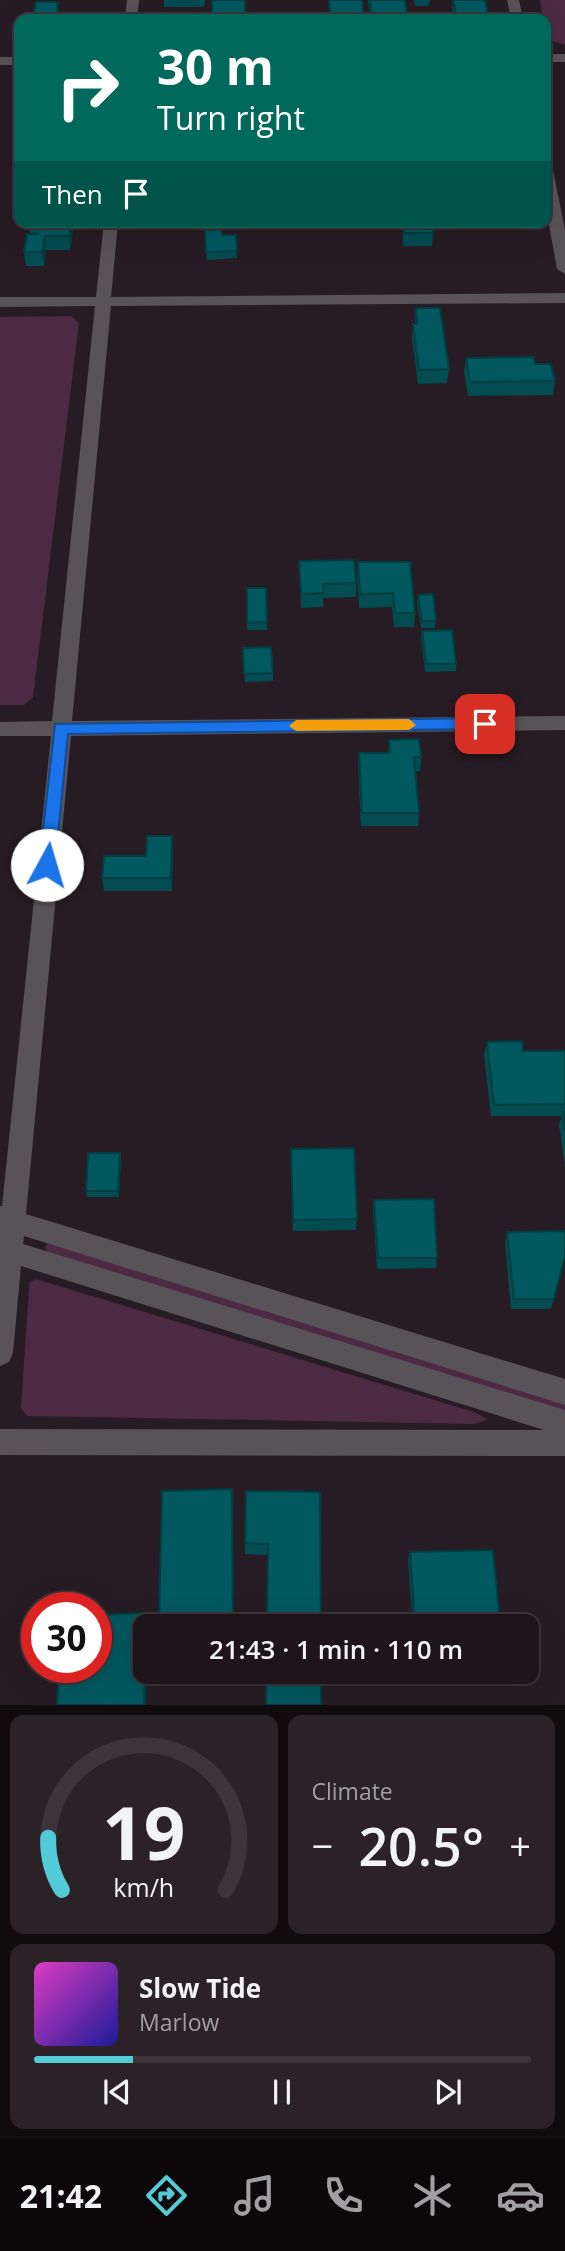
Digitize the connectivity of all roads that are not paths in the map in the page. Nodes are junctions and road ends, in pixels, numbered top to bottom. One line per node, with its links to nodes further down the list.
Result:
1 (551, 196): 3 (street)
2 (110, 228): 5 (street)
3 (565, 269)
4 (565, 298): 5 (street)
5 (103, 301): 6 (street); 8 (street)
6 (0, 302)
7 (565, 723): 8 (street)
8 (61, 728): 9 (street); 10 (street)
9 (0, 729)
10 (6, 1219): 11 (street); 13 (street)
11 (5, 1250): 12 (street); 14 (street)
12 (0, 1353)
13 (565, 1392)
14 (565, 1423)
15 (0, 1442): 16 (street)
16 (565, 1443)

